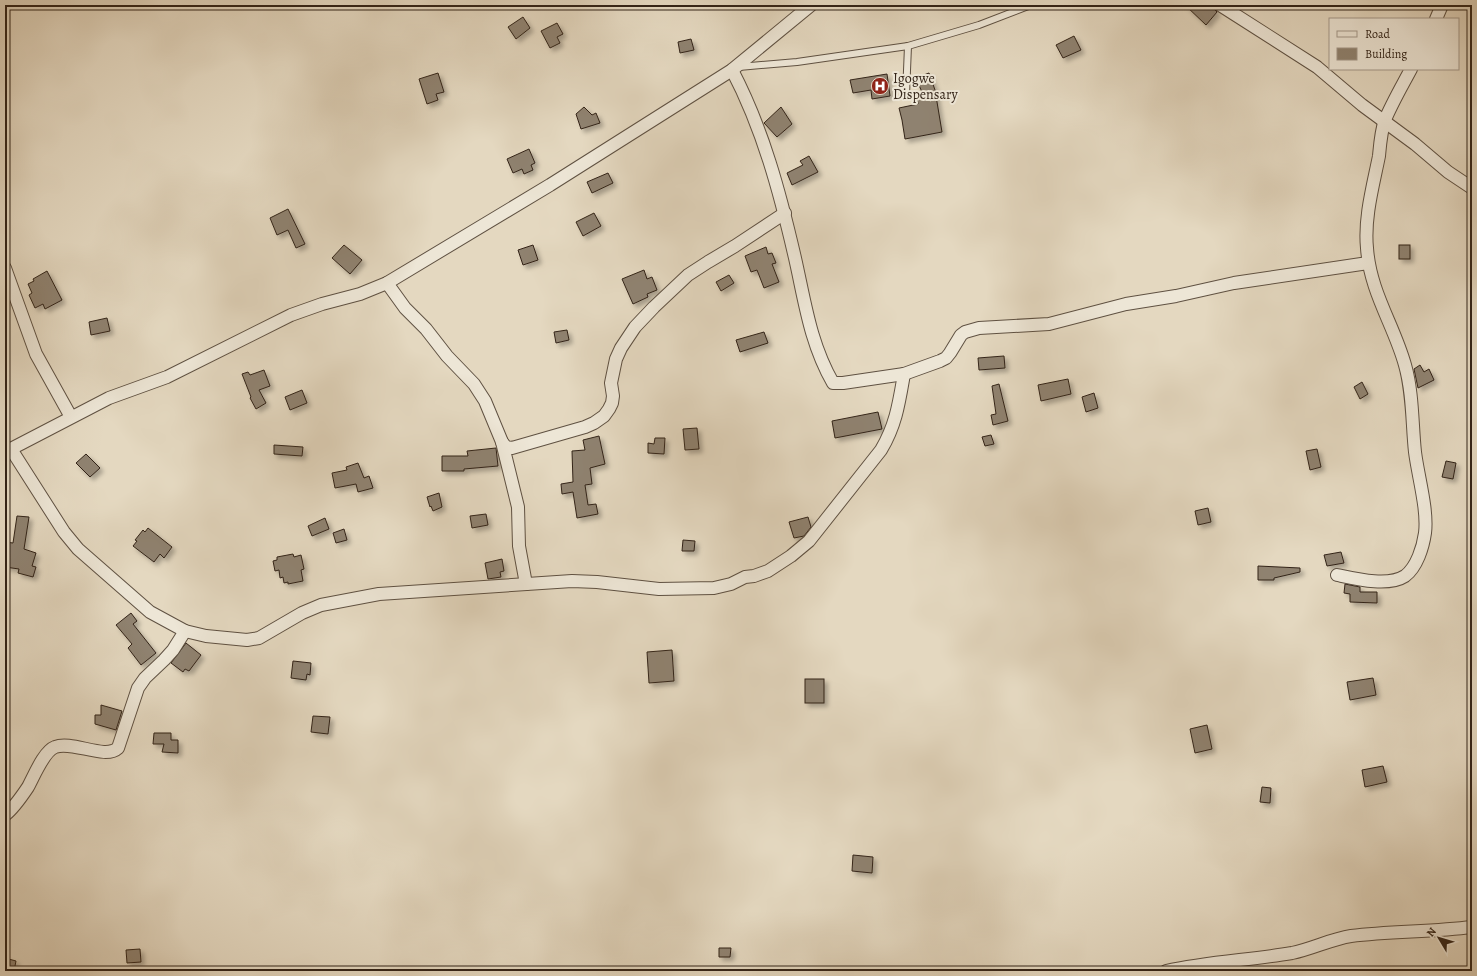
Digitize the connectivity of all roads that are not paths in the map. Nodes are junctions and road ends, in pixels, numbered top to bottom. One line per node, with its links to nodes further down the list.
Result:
1 (811, 5): 7 (street)
2 (1031, 5): 6 (lane)
3 (1220, 5): 10 (street)
4 (1442, 5): 5 (street)
5 (1436, 18)
6 (908, 46): 7 (lane); 9 (lane)
7 (734, 69): 12 (street); 15 (street)
8 (1410, 70): 10 (street)
9 (906, 96)
10 (1384, 122): 11 (street); 13 (street)
11 (1472, 188)
12 (785, 213): 16 (street); 18 (street)
13 (1368, 263): 16 (street); 20 (street)
14 (5, 268): 17 (street)
15 (387, 283): 17 (street); 18 (street)
16 (904, 374): 21 (street)
17 (71, 416): 19 (street)
18 (502, 442): 21 (street)
19 (8, 450): 22 (street)
20 (1337, 575)
21 (526, 584): 22 (street)
22 (185, 631): 23 (street)
23 (5, 815)
24 (1472, 927): 25 (street)
25 (1166, 971)

